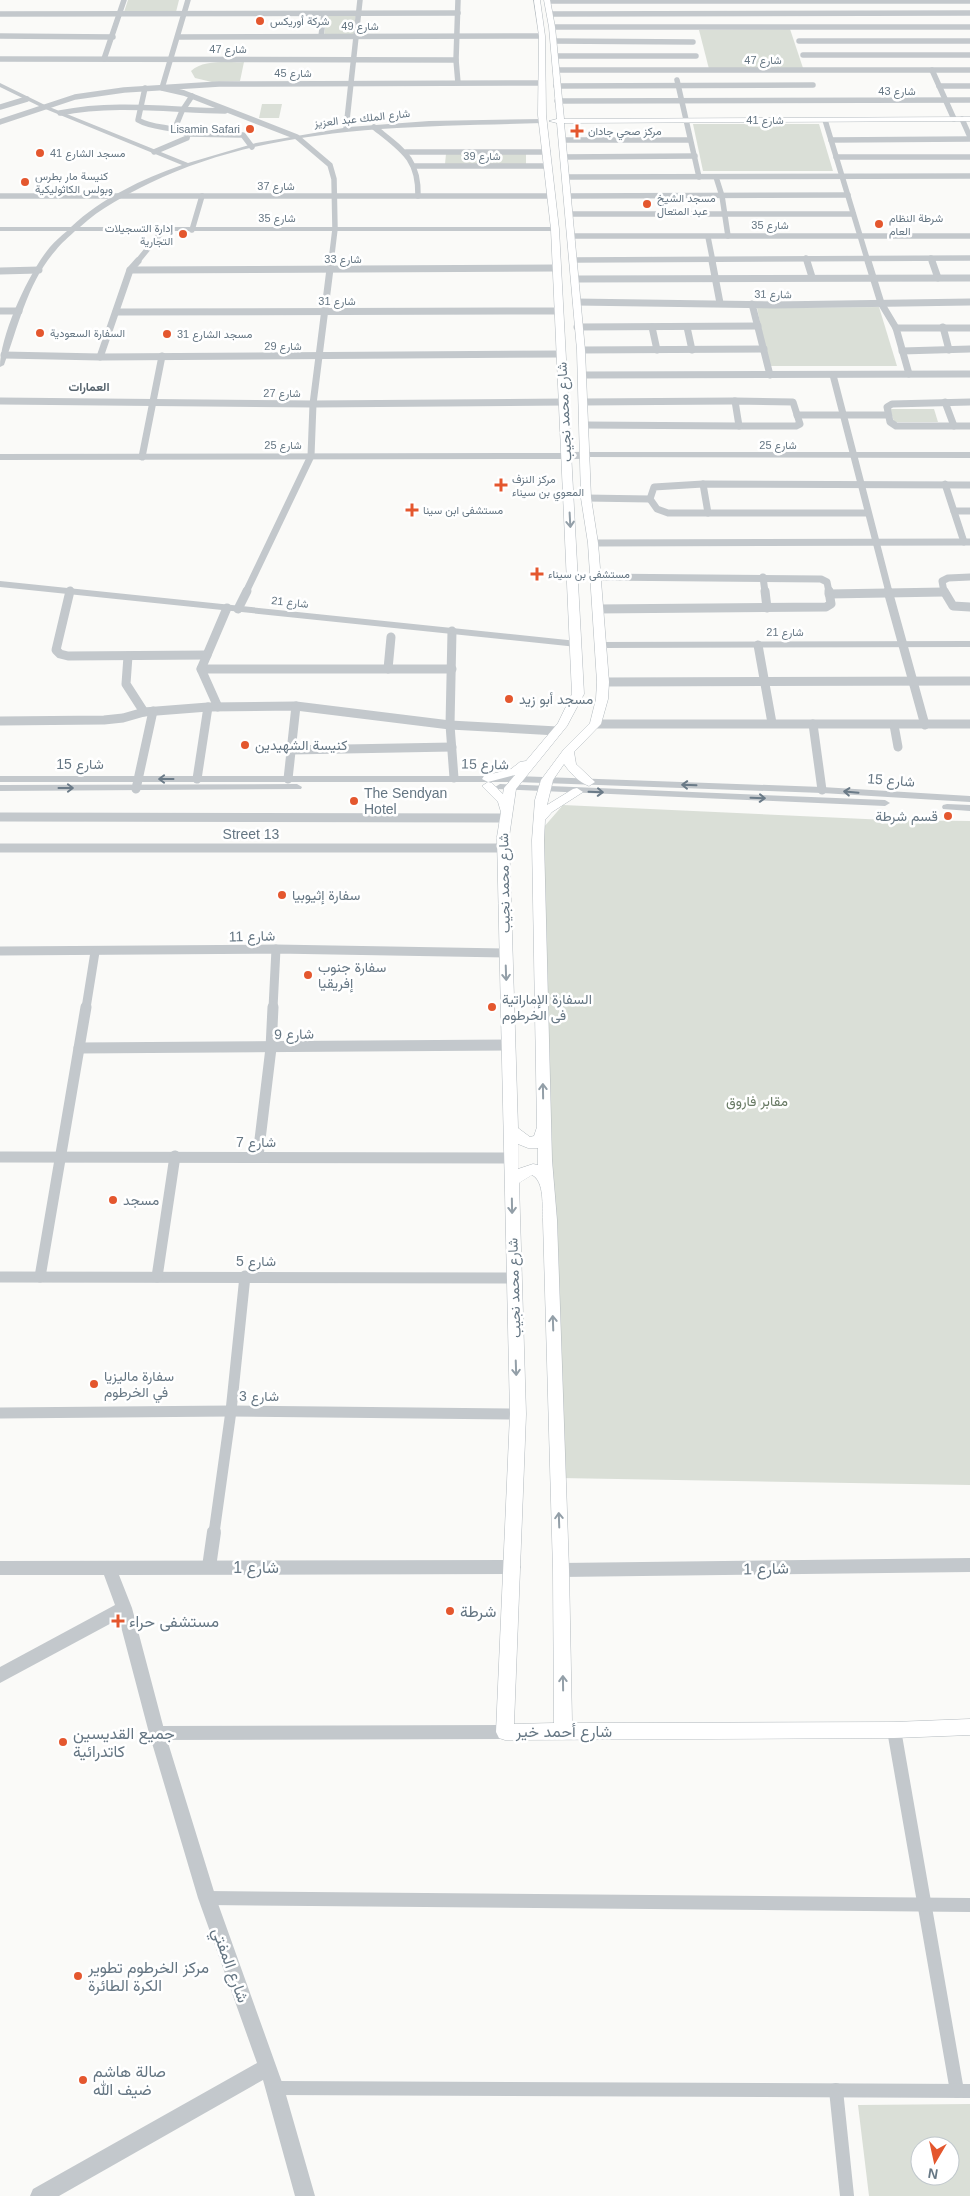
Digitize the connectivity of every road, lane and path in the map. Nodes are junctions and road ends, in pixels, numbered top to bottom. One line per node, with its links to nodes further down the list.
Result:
1 (124, 0): 23 (street)
2 (188, 0): 13 (street)
3 (360, 0): 14 (street)
4 (458, 0): 15 (street)
5 (537, 0): 38 (main road, شارع محمد نجيب)
6 (547, 0): 7 (street); 25 (main road, شارع محمد نجيب)
7 (590, 0): 8 (street); 16 (street)
8 (628, 0): 9 (street); 17 (street)
9 (661, 0): 10 (street); 18 (street)
10 (838, 0): 11 (street); 19 (street)
11 (909, 0): 12 (street); 20 (street)
12 (970, 0)
13 (185, 13): 23 (street); 24 (street); 34 (street)
14 (359, 13): 15 (street); 24 (street); 36 (street)
15 (458, 13): 32 (street)
16 (592, 13): 17 (street); 25 (street)
17 (630, 13): 18 (street)
18 (663, 13): 19 (street); 27 (street)
19 (842, 13): 20 (street)
20 (916, 13): 21 (street); 30 (street)
21 (970, 13)
22 (0, 14): 23 (street)
23 (120, 14): 37 (street)
24 (324, 14): 35 (street)
25 (550, 14): 26 (main road, شارع محمد نجيب)
26 (552, 27): 27 (street); 38 (main road, شارع محمد نجيب)
27 (665, 27): 28 (street)
28 (690, 27): 29 (street); 44 (street)
29 (902, 27): 30 (street); 41 (street)
30 (922, 27): 31 (street)
31 (970, 27)
32 (457, 35): 36 (street, شارع 49); 38 (street, شارع 49); 58 (street)
33 (0, 36): 37 (street)
34 (178, 36): 35 (street, شارع 49); 56 (street)
35 (321, 36): 36 (street, شارع 49)
36 (356, 36): 57 (street)
37 (113, 37): 55 (street)
38 (548, 39): 39 (street, شارع 49); 50 (main road, شارع محمد نجيب); 67 (main road, شارع محمد نجيب)
39 (612, 41): 43 (street, شارع 49); 51 (street)
40 (868, 41): 41 (street); 45 (street); 47 (street)
41 (908, 41): 42 (street); 48 (street)
42 (970, 41)
43 (645, 42): 44 (street, شارع 49); 52 (street)
44 (693, 42): 53 (street)
45 (799, 42)
46 (803, 55): 47 (street)
47 (873, 55): 48 (street)
48 (915, 55): 49 (street); 62 (street)
49 (970, 55)
50 (554, 56): 51 (street); 59 (main road, شارع محمد نجيب)
51 (614, 56): 52 (street)
52 (647, 56): 53 (street)
53 (696, 56): 61 (street)
54 (0, 59): 55 (street, شارع 47)
55 (104, 60): 56 (street, شارع 47)
56 (171, 60): 57 (street, شارع 47); 75 (street)
57 (354, 60): 58 (street, شارع 47); 65 (street)
58 (456, 60): 66 (street)
59 (555, 70): 60 (street, شارع 47); 70 (main road, شارع محمد نجيب)
60 (675, 70): 61 (street, شارع 47); 71 (street)
61 (699, 70): 62 (street, شارع 47)
62 (921, 70): 63 (street, شارع 47)
63 (932, 70): 64 (street, شارع 47); 72 (street)
64 (970, 70)
65 (351, 83): 66 (street, شارع 45); 75 (street, شارع 45); 97 (street)
66 (458, 83): 67 (street, شارع 45)
67 (543, 83): 94 (main road, شارع محمد نجيب)
68 (0, 85): 78 (street)
69 (813, 85): 71 (street)
70 (556, 86): 71 (street); 81 (main road, شارع محمد نجيب)
71 (678, 86): 82 (street)
72 (939, 86): 73 (street); 79 (street)
73 (970, 86)
74 (145, 88): 75 (street, شارع 45); 84 (street, شارع 45); 85 (street)
75 (162, 88): 76 (street)
76 (192, 96): 86 (street); 87 (street)
77 (0, 99): 78 (street)
78 (24, 100): 83 (street); 84 (street)
79 (946, 100): 80 (street, شارع 43); 82 (street, شارع 43); 89 (street)
80 (970, 100)
81 (557, 101): 82 (street, شارع 43); 92 (main road, شارع محمد نجيب)
82 (681, 101): 90 (street)
83 (0, 107)
84 (45, 107): 88 (street); 93 (street, شارع 45)
85 (139, 108): 86 (street); 88 (street); 96 (street)
86 (182, 111): 87 (street); 96 (street)
87 (231, 111): 99 (street)
88 (60, 113): 107 (street)
89 (962, 119): 91 (main road, شارع 41); 100 (street)
90 (685, 120): 91 (main road, شارع 41); 92 (main road, شارع 41); 103 (street)
91 (825, 120): 104 (street)
92 (561, 121): 94 (main road, شارع 41); 101 (main road, شارع محمد نجيب)
93 (0, 122)
94 (543, 122): 95 (street, شارع الملك عبد العزيز); 109 (main road, شارع محمد نجيب)
95 (374, 127): 97 (street, شارع الملك عبد العزيز); 108 (street)
96 (174, 128): 98 (street)
97 (346, 129): 99 (street, شارع الملك عبد العزيز)
98 (188, 134): 106 (street); 107 (street)
99 (297, 137): 106 (street, شارع الملك عبد العزيز); 129 (street)
100 (970, 138): 104 (street)
101 (562, 140): 105 (street); 115 (main road, شارع محمد نجيب)
102 (644, 140): 103 (street); 105 (street); 110 (street)
103 (690, 140): 111 (street)
104 (831, 140): 113 (street)
105 (613, 141): 112 (street)
106 (252, 147): 116 (street, شارع الملك عبد العزيز)
107 (154, 152): 116 (street)
108 (406, 152): 109 (street); 117 (street)
109 (548, 152): 118 (main road, شارع محمد نجيب)
110 (647, 156): 111 (street); 112 (street)
111 (695, 156): 123 (street)
112 (616, 157): 115 (street)
113 (836, 157): 114 (street); 120 (street)
114 (970, 157)
115 (564, 158): 122 (main road, شارع محمد نجيب)
116 (187, 165): 127 (street, شارع الملك عبد العزيز)
117 (415, 166): 118 (street, شارع 39); 130 (street)
118 (549, 166): 131 (main road, شارع محمد نجيب)
119 (716, 176): 120 (street); 123 (street); 135 (street)
120 (841, 176): 121 (street); 125 (street)
121 (968, 176): 124 (street)
122 (566, 177): 123 (street); 132 (main road, شارع محمد نجيب)
123 (699, 177)
124 (970, 184)
125 (848, 195): 137 (street); 143 (street)
126 (0, 196): 127 (street, شارع 37)
127 (121, 196): 128 (street, شارع 37); 145 (street, شارع الملك عبد العزيز)
128 (202, 196): 129 (street, شارع 37); 149 (street)
129 (334, 196): 130 (street, شارع 37); 146 (street)
130 (418, 196): 131 (street, شارع 37)
131 (552, 196): 150 (main road, شارع محمد نجيب)
132 (568, 196): 133 (street); 138 (main road, شارع محمد نجيب)
133 (630, 196): 134 (street); 144 (street)
134 (670, 196): 135 (street); 139 (street)
135 (722, 196): 136 (street); 140 (street)
136 (769, 196): 137 (street); 141 (street)
137 (808, 196): 142 (street)
138 (570, 214): 144 (street); 151 (main road, شارع محمد نجيب)
139 (671, 214): 140 (street); 144 (street)
140 (726, 214): 141 (street); 153 (street)
141 (773, 214): 142 (street)
142 (812, 214): 143 (street)
143 (853, 214): 154 (street)
144 (634, 215)
145 (73, 228): 147 (street, شارع 35); 148 (street, شارع 35); 168 (street, شارع الملك عبد العزيز)
146 (335, 229): 149 (street, شارع 35); 150 (street, شارع 35); 167 (street)
147 (0, 230)
148 (164, 230): 149 (street, شارع 35); 169 (street)
149 (192, 230)
150 (554, 230): 166 (main road, شارع محمد نجيب)
151 (570, 236): 152 (street, شارع 35); 163 (main road, شارع محمد نجيب)
152 (708, 236): 153 (street, شارع 35); 156 (street)
153 (728, 236): 154 (street, شارع 35)
154 (861, 236): 155 (street, شارع 35); 159 (street)
155 (970, 236)
156 (711, 258): 157 (street); 162 (street); 173 (street)
157 (772, 258): 158 (street); 165 (street)
158 (806, 258): 159 (street); 174 (street)
159 (868, 258): 160 (street); 175 (street)
160 (931, 258): 164 (street); 176 (street)
161 (626, 259): 162 (street); 163 (street); 171 (street)
162 (663, 259): 172 (street)
163 (573, 260): 178 (main road, شارع محمد نجيب)
164 (969, 260)
165 (776, 266)
166 (556, 268): 167 (street, شارع 33); 187 (main road, شارع محمد نجيب)
167 (331, 269): 169 (street, شارع 33); 186 (street)
168 (39, 270): 170 (street); 185 (street, شارع الملك عبد العزيز)
169 (130, 270): 188 (street)
170 (0, 271)
171 (627, 278): 172 (street); 178 (street)
172 (666, 278): 173 (street)
173 (716, 278): 174 (street); 181 (street)
174 (812, 278): 175 (street)
175 (875, 278): 176 (street); 182 (street)
176 (938, 278): 177 (street)
177 (970, 278)
178 (575, 279): 179 (main road, شارع محمد نجيب)
179 (576, 302): 181 (street, شارع 31); 190 (main road, شارع محمد نجيب)
180 (970, 302): 182 (street, شارع 31)
181 (720, 303): 183 (street, شارع 31)
182 (881, 303): 183 (street, شارع 31); 194 (street)
183 (752, 304): 189 (street)
184 (0, 311): 185 (street)
185 (19, 311): 204 (street, شارع الملك عبد العزيز)
186 (324, 311): 187 (street, شارع 31); 188 (street, شارع 31); 206 (street)
187 (559, 311): 203 (main road, شارع محمد نجيب)
188 (116, 312): 207 (street)
189 (758, 326): 192 (street); 196 (street)
190 (578, 327): 191 (street); 198 (main road, شارع محمد نجيب)
191 (652, 327): 192 (street); 199 (street)
192 (688, 327): 200 (street)
193 (943, 327): 194 (street); 195 (street); 201 (street)
194 (896, 328): 202 (street)
195 (970, 328)
196 (764, 349): 200 (street); 212 (street)
197 (970, 349): 201 (street)
198 (580, 350): 199 (street); 211 (main road, شارع محمد نجيب)
199 (657, 350): 200 (street)
200 (692, 350)
201 (950, 350): 202 (street)
202 (902, 351): 209 (street)
203 (562, 354): 206 (street, شارع 29); 216 (main road, شارع محمد نجيب)
204 (4, 355): 207 (street, شارع 29); 208 (street, شارع الملك عبد العزيز)
205 (162, 356): 206 (street, شارع 29); 207 (street, شارع 29); 220 (street)
206 (318, 356): 221 (street)
207 (100, 357)
208 (0, 365)
209 (909, 374): 210 (street); 213 (street)
210 (970, 374)
211 (581, 375): 212 (street); 217 (main road, شارع محمد نجيب)
212 (770, 375): 213 (street)
213 (833, 375): 224 (street)
214 (734, 401): 217 (street); 223 (street); 226 (street)
215 (0, 402): 220 (street, شارع 27)
216 (564, 402): 221 (street, شارع 27); 231 (main road, شارع محمد نجيب)
217 (582, 402): 225 (main road, شارع محمد نجيب)
218 (945, 402): 219 (street); 222 (street); 227 (street)
219 (970, 402)
220 (153, 403): 221 (street, شارع 27); 234 (street)
221 (313, 404): 230 (street)
222 (888, 414): 224 (street); 227 (street)
223 (797, 415): 224 (street); 226 (street)
224 (843, 415): 235 (street)
225 (584, 425): 226 (street); 232 (main road, شارع محمد نجيب)
226 (739, 426)
227 (954, 426): 228 (street)
228 (970, 426)
229 (970, 455): 235 (street, شارع 25)
230 (311, 456): 231 (street, شارع 25); 234 (street, شارع 25); 260 (street)
231 (566, 456): 232 (street); 264 (main road, شارع محمد نجيب, one-way to 264)
232 (586, 456): 235 (street, شارع 25); 240 (main road, شارع محمد نجيب)
233 (0, 457): 234 (street, شارع 25)
234 (142, 457)
235 (854, 457): 237 (street)
236 (703, 484): 237 (street); 241 (street); 244 (street)
237 (861, 484): 238 (street); 245 (street)
238 (945, 484): 239 (street); 242 (street)
239 (970, 484)
240 (586, 498): 241 (street); 248 (main road, شارع محمد نجيب)
241 (650, 499): 244 (street)
242 (954, 511): 243 (street); 247 (street)
243 (970, 511)
244 (708, 513): 245 (street)
245 (867, 514): 246 (street)
246 (875, 542): 247 (street); 248 (street); 255 (street)
247 (967, 542)
248 (593, 543): 249 (main road, شارع محمد نجيب)
249 (595, 577): 250 (street); 261 (main road, شارع محمد نجيب)
250 (763, 577): 256 (street); 259 (street)
251 (970, 578): 254 (street)
252 (0, 584): 253 (street, شارع 21)
253 (70, 591): 258 (street, شارع 21); 270 (street)
254 (944, 592): 255 (street); 257 (street)
255 (890, 593): 256 (street); 265 (street)
256 (829, 594): 259 (street)
257 (970, 607)
258 (227, 608): 260 (street, شارع 21); 269 (street)
259 (767, 608): 261 (street)
260 (238, 609): 262 (street, شارع 21)
261 (597, 609): 267 (main road, شارع محمد نجيب)
262 (452, 631): 264 (street, شارع 21); 273 (street)
263 (391, 637): 272 (street)
264 (577, 644): 290 (main road, شارع محمد نجيب)
265 (903, 644): 266 (street, شارع 21); 268 (street, شارع 21); 274 (street)
266 (970, 644)
267 (600, 645): 268 (street, شارع 21); 276 (main road, شارع محمد نجيب)
268 (758, 645): 277 (street)
269 (207, 655): 270 (street); 271 (street)
270 (128, 656): 281 (street)
271 (201, 669): 272 (street); 280 (street)
272 (388, 669): 273 (street)
273 (452, 669): 287 (street)
274 (913, 681): 275 (street); 277 (street); 289 (street)
275 (970, 681)
276 (603, 682): 277 (street); 284 (main road, شارع محمد نجيب)
277 (764, 682): 283 (street)
278 (296, 706): 280 (street); 287 (street); 293 (street)
279 (208, 707): 280 (street); 281 (street); 298 (street)
280 (218, 707)
281 (148, 712): 282 (street); 304 (street)
282 (0, 721)
283 (772, 723): 284 (street); 285 (street)
284 (595, 724): 294 (main road, شارع محمد نجيب)
285 (813, 724): 288 (street); 307 (street)
286 (970, 724): 289 (street)
287 (450, 725): 290 (street); 291 (street)
288 (894, 725): 289 (street); 292 (street)
289 (925, 725)
290 (557, 731): 295 (main road, شارع محمد نجيب)
291 (452, 747): 293 (street); 296 (street)
292 (898, 747)
293 (291, 750): 299 (street)
294 (568, 752): 300 (main road); 305 (main road, شارع محمد نجيب)
295 (539, 754): 302 (main road); 303 (main road, شارع محمد نجيب)
296 (454, 778): 299 (street, شارع 15); 302 (street, شارع 15)
297 (0, 779): 304 (street, شارع 15)
298 (197, 779): 301 (street, شارع 15); 304 (street, شارع 15, one-way to 304)
299 (288, 779): 301 (street, شارع 15)
300 (588, 782): 305 (street, شارع 15); 307 (street, شارع 15, one-way to 300)
301 (277, 783): 302 (street, شارع 15); 304 (street, شارع 15)
302 (488, 783): 303 (street, شارع 15); 311 (main road)
303 (513, 783): 305 (street, شارع 15); 311 (main road, شارع محمد نجيب)
304 (138, 784): 306 (street, شارع 15, one-way to 304)
305 (546, 785): 308 (street, شارع 15); 313 (main road, شارع محمد نجيب)
306 (0, 788)
307 (822, 790): 309 (street, شارع 15, one-way to 307)
308 (577, 792): 310 (street, شارع 15, one-way to 310); 313 (main road)
309 (970, 799)
310 (970, 808)
311 (505, 815): 312 (street); 315 (main road, شارع محمد نجيب)
312 (0, 817)
313 (539, 820): 323 (main road, شارع محمد نجيب, one-way to 313)
314 (0, 848): 315 (street, Street 13)
315 (502, 848): 319 (main road, شارع محمد نجيب)
316 (276, 949): 318 (street, شارع 11); 319 (street, شارع 11); 322 (street)
317 (0, 952): 318 (street, شارع 11)
318 (95, 952): 321 (street)
319 (505, 953): 320 (main road, شارع محمد نجيب, one-way to 320)
320 (509, 1046): 322 (street, شارع 9); 324 (main road, شارع محمد نجيب)
321 (79, 1048): 322 (street, شارع 9); 328 (street)
322 (271, 1048): 326 (street)
323 (544, 1126): 324 (main road); 331 (main road, شارع محمد نجيب)
324 (511, 1130): 329 (main road, شارع محمد نجيب)
325 (174, 1156): 326 (street, شارع 7); 328 (street, شارع 7); 335 (street)
326 (258, 1156): 329 (street, شارع 7)
327 (0, 1157): 328 (street, شارع 7)
328 (60, 1157): 334 (street)
329 (512, 1158): 330 (main road, شارع محمد نجيب)
330 (512, 1181): 331 (main road); 336 (main road, شارع محمد نجيب, one-way to 336)
331 (546, 1182): 345 (main road, شارع محمد نجيب, one-way to 331)
332 (245, 1276): 335 (street, شارع 5); 336 (street, شارع 5); 337 (street)
333 (0, 1277): 334 (street, شارع 5)
334 (40, 1277): 335 (street, شارع 5)
335 (157, 1277)
336 (513, 1278): 339 (main road, شارع محمد نجيب, one-way to 339)
337 (231, 1411): 338 (street, شارع 3); 339 (street, شارع 3); 341 (street)
338 (0, 1413)
339 (518, 1414): 342 (main road, شارع محمد نجيب)
340 (970, 1565): 345 (street, شارع 1)
341 (209, 1567): 342 (street, شارع 1); 344 (street, شارع 1)
342 (513, 1567): 351 (main road, شارع محمد نجيب)
343 (0, 1568): 344 (street, شارع 1)
344 (109, 1568): 346 (street, شارع المفتي)
345 (561, 1570): 350 (main road, شارع محمد نجيب, one-way to 345)
346 (124, 1608): 347 (street); 352 (street, شارع المفتي)
347 (0, 1676)
348 (970, 1727): 349 (main road, شارع أحمد خير)
349 (894, 1730): 350 (main road, شارع أحمد خير); 355 (street)
350 (563, 1731): 351 (main road, شارع أحمد خير)
351 (506, 1732): 352 (street, شارع أحمد خير)
352 (157, 1733): 353 (street, شارع المفتي)
353 (207, 1898): 355 (street); 356 (street, شارع المفتي)
354 (970, 1905): 355 (street)
355 (926, 1906): 359 (street)
356 (268, 2067): 357 (street, شارع المفتي); 360 (street)
357 (275, 2088): 358 (street); 361 (street, شارع المفتي)
358 (836, 2090): 359 (street); 362 (street)
359 (964, 2091)
360 (40, 2196)
361 (305, 2196)
362 (847, 2196)

